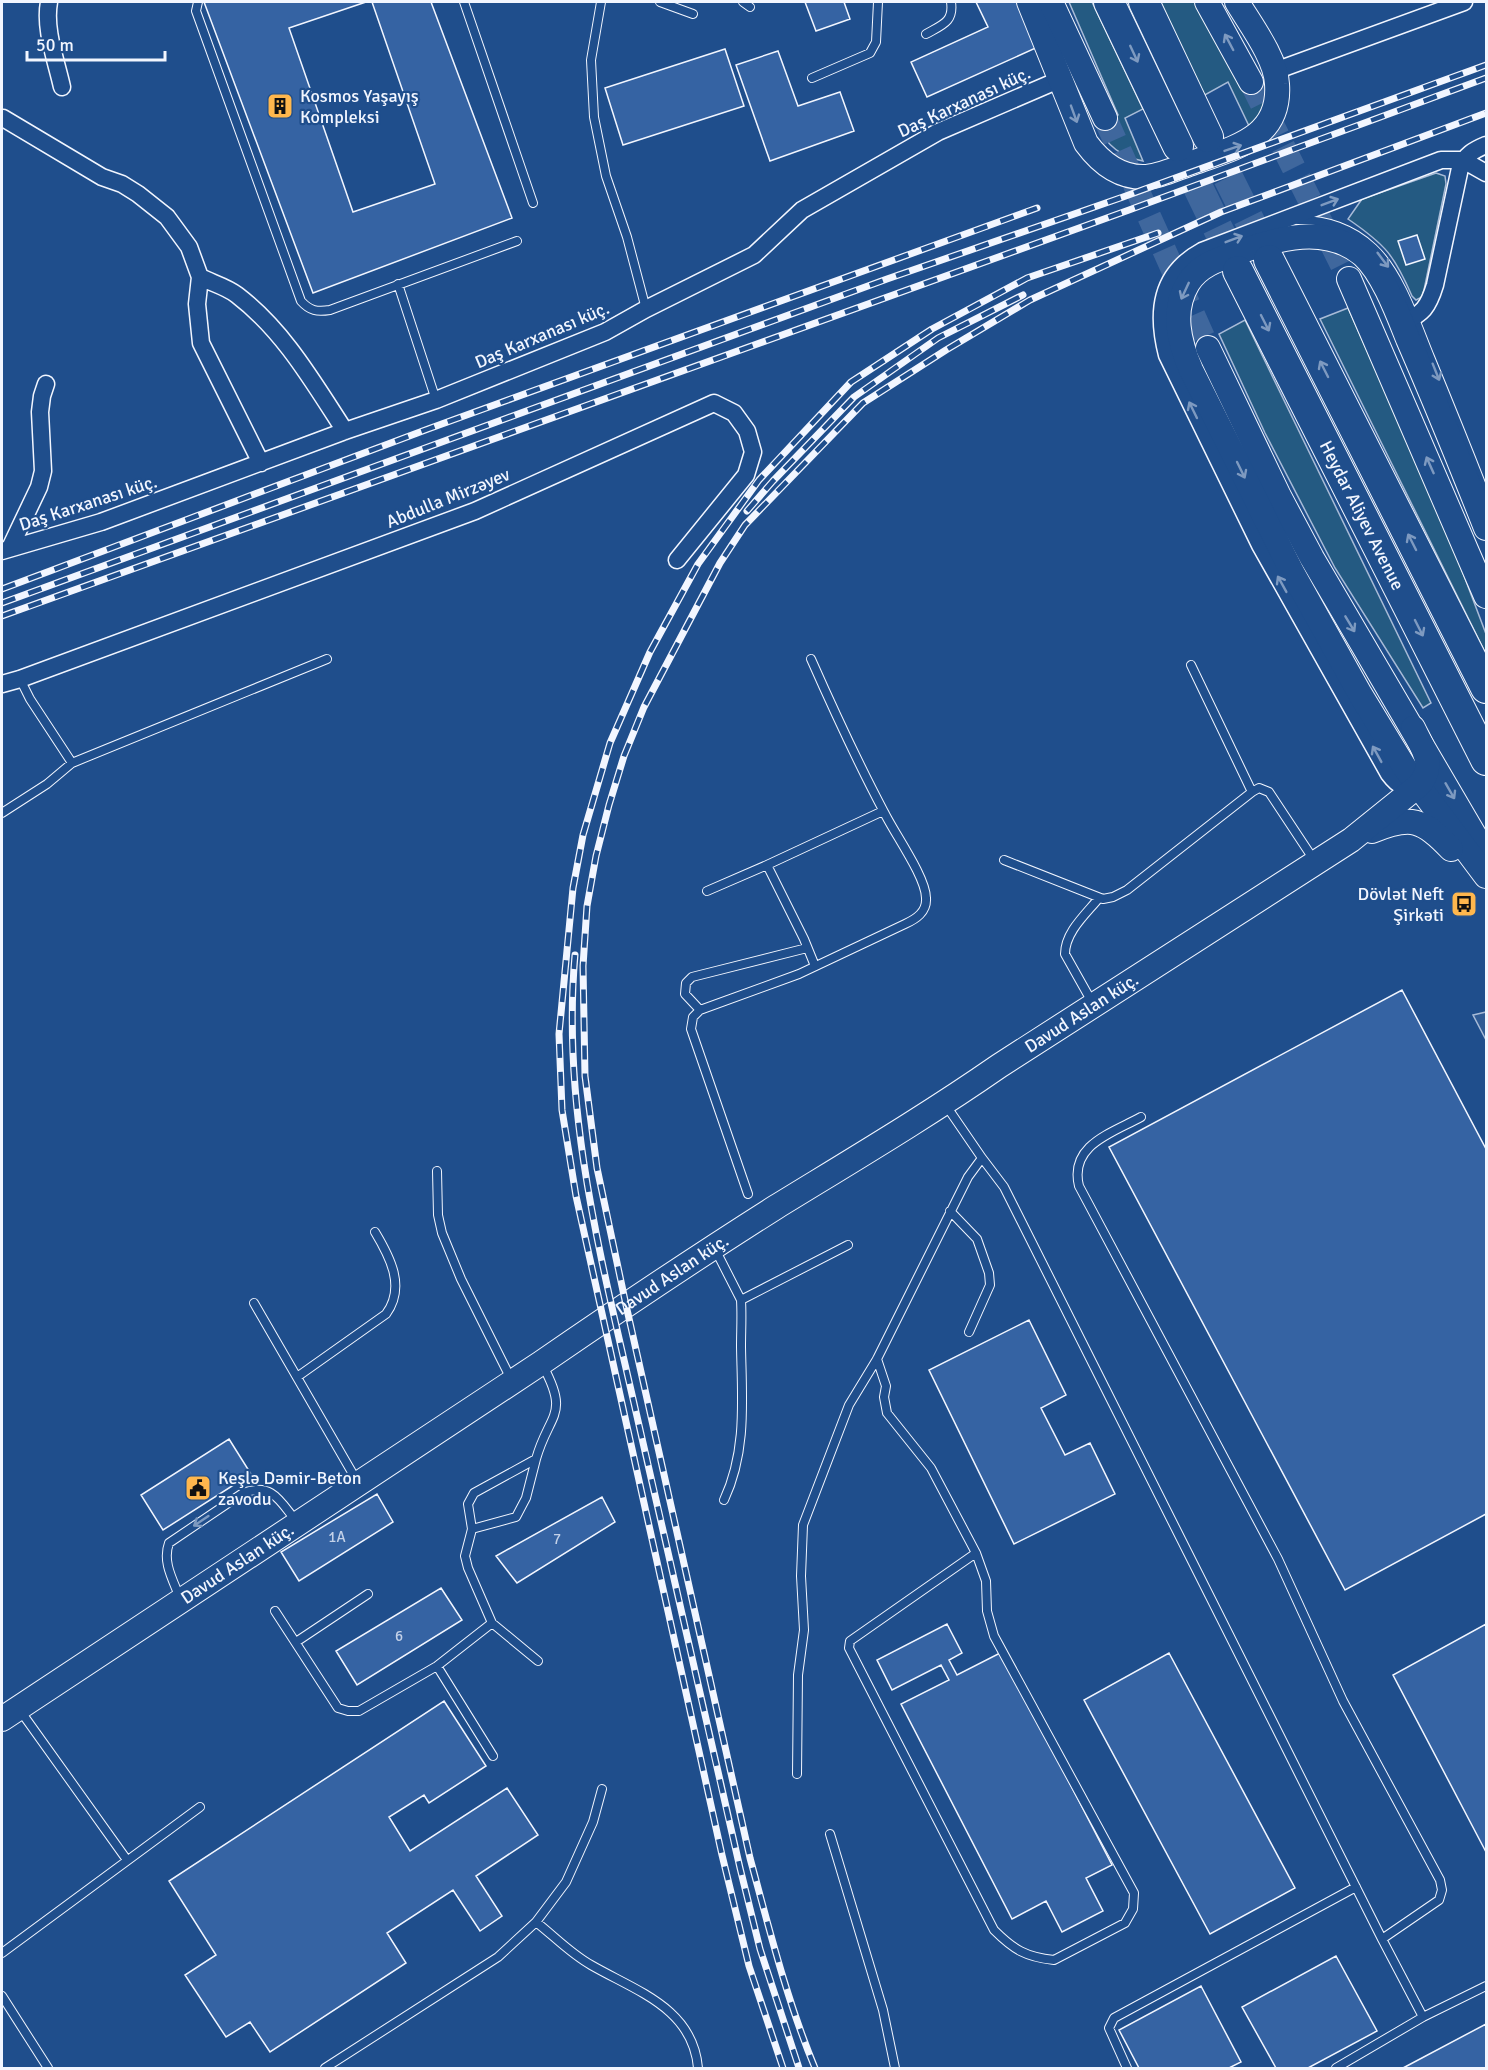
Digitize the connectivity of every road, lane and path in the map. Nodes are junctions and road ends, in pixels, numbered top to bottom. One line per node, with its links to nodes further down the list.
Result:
1 (49, 2): 21 (street)
2 (198, 2): 36 (lane)
3 (464, 2): 29 (lane)
4 (660, 2): 15 (lane)
5 (878, 2): 18 (lane)
6 (951, 2): 16 (lane)
7 (1029, 2): 19 (main road)
8 (1051, 2): 23 (main road)
9 (1109, 2): 26 (highway, one-way to 26)
10 (1144, 2): 24 (highway)
11 (1207, 2): 20 (main road, one-way to 11)
12 (1237, 2): 17 (main road)
13 (1464, 2): 17 (street)
14 (598, 4): 37 (lane)
15 (693, 14)
16 (926, 34)
17 (1275, 71): 19 (main road, one-way to 17)
18 (813, 78)
19 (1061, 79): 37 (street, Daş Karxanası küç.)
20 (1251, 82)
21 (62, 87)
22 (2, 117): 34 (street)
23 (1105, 118)
24 (1208, 136)
25 (1486, 145): 27 (street)
26 (1178, 147)
27 (1463, 160): 28 (street); 30 (street, one-way to 27); 38 (street)
28 (1486, 173)
29 (533, 203)
30 (1275, 223): 38 (lane, one-way to 38); 58 (street, one-way to 30)
31 (517, 241): 36 (lane)
32 (1269, 260): 54 (highway, Heydar Aliyev Avenue, one-way to 32)
33 (1238, 271): 56 (highway, Heydar Aliyev Avenue, one-way to 56)
34 (200, 277): 42 (street); 43 (street)
35 (1348, 279): 48 (main road, one-way to 35)
36 (398, 284): 41 (lane)
37 (646, 309): 41 (street, Daş Karxanası küç.)
38 (1408, 321): 44 (lane, one-way to 44); 45 (main road); 58 (main road, one-way to 58)
39 (1208, 348): 55 (main road, one-way to 55)
40 (46, 384): 46 (street)
41 (436, 400): 42 (street, Daş Karxanası küç.)
42 (345, 431): 43 (street, Daş Karxanası küç.)
43 (261, 462): 46 (street, Daş Karxanası küç.)
44 (1486, 496)
45 (1486, 528)
46 (6, 549)
47 (676, 560): 52 (street, Abdulla Mirzəyev)
48 (1486, 596)
49 (327, 659): 57 (lane)
50 (811, 659): 60 (lane)
51 (1191, 666): 59 (lane)
52 (20, 679): 53 (street, Abdulla Mirzəyev); 57 (lane)
53 (2, 684)
54 (1486, 688)
55 (1413, 729): 58 (main road); 63 (main road, one-way to 63)
56 (1486, 760)
57 (72, 763): 61 (lane)
58 (1418, 786): 62 (main road); 67 (main road)
59 (1252, 792): 65 (lane); 70 (lane)
60 (883, 811): 66 (lane); 72 (lane)
61 (2, 813)
62 (1351, 840): 65 (main road, Davud Aslan küç.); 68 (main road)
63 (1486, 855)
64 (1004, 860): 70 (lane)
65 (1316, 863): 73 (main road, Davud Aslan küç.)
66 (767, 865): 69 (lane); 71 (lane)
67 (1486, 876)
68 (1486, 887)
69 (707, 891)
70 (1099, 898): 73 (lane)
71 (807, 948): 72 (lane); 74 (lane)
72 (815, 966): 74 (lane)
73 (1094, 1005): 75 (main road, Davud Aslan küç.)
74 (700, 1010): 79 (lane)
75 (945, 1104): 77 (lane); 83 (main road, Davud Aslan küç.)
76 (1141, 1117): 113 (lane)
77 (982, 1158): 80 (lane); 111 (lane)
78 (437, 1171): 90 (lane)
79 (748, 1194)
80 (950, 1212): 86 (lane); 87 (lane)
81 (375, 1232): 89 (lane)
82 (848, 1245): 84 (lane)
83 (715, 1249): 84 (lane); 88 (main road, Davud Aslan küç.)
84 (741, 1300): 93 (lane)
85 (254, 1303): 89 (lane)
86 (969, 1332)
87 (877, 1359): 96 (lane); 106 (lane)
88 (541, 1363): 90 (main road, Davud Aslan küç.); 91 (lane)
89 (297, 1377): 92 (lane)
90 (512, 1381): 92 (main road, Davud Aslan küç.)
91 (536, 1460): 95 (lane); 95 (lane)
92 (359, 1484): 94 (main road, Davud Aslan küç.)
93 (724, 1500)
94 (298, 1524): 98 (main road, Davud Aslan küç.); 98 (lane, one-way to 98)
95 (472, 1529): 100 (lane)
96 (976, 1553): 96 (lane)
97 (369, 1594): 101 (lane)
98 (181, 1601): 104 (main road, Davud Aslan küç.)
99 (275, 1611): 101 (lane)
100 (492, 1623): 102 (lane); 103 (lane)
101 (296, 1642): 103 (lane)
102 (538, 1661)
103 (437, 1666): 105 (lane)
104 (10, 1713): 110 (lane)
105 (493, 1756)
106 (797, 1774)
107 (602, 1789): 112 (lane)
108 (200, 1807): 110 (lane)
109 (830, 1834): 121 (lane)
110 (127, 1860): 114 (lane)
111 (1356, 1887): 113 (lane); 122 (lane)
112 (536, 1922): 119 (lane); 120 (lane)
113 (1382, 1939): 117 (lane)
114 (2, 1953)
115 (1486, 1986): 117 (lane)
116 (2, 1996): 118 (lane)
117 (1424, 2017): 123 (lane)
118 (48, 2068)
119 (325, 2068)
120 (698, 2068)
121 (895, 2068)
122 (1127, 2068)
123 (1336, 2068)

